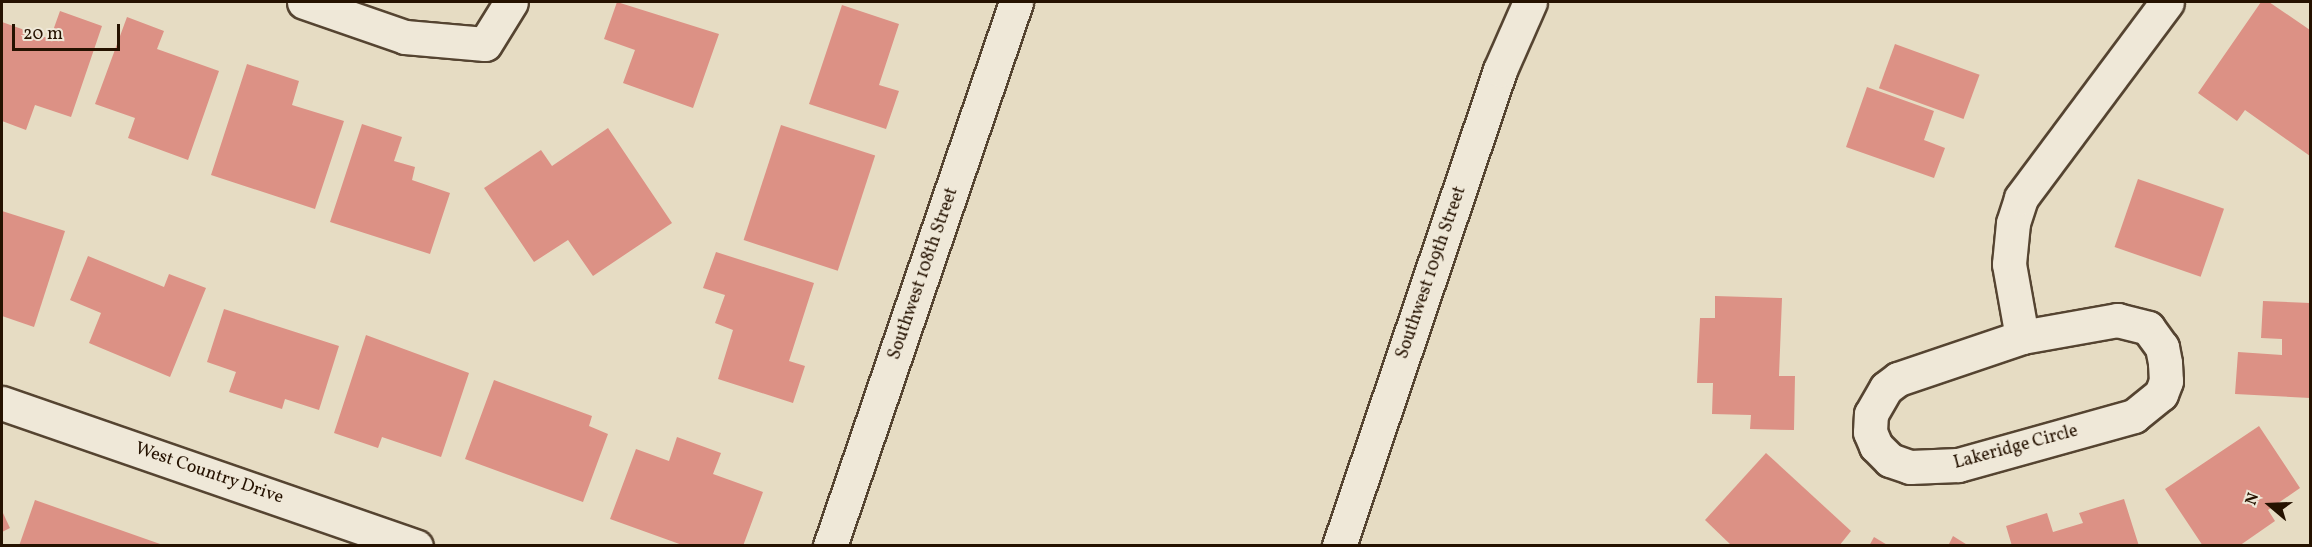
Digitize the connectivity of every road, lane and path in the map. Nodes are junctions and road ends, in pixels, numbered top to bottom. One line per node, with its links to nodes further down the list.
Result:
1 (304, 2): 2 (street)
2 (511, 2)
3 (1016, 2): 9 (street, Southwest 108th Street)
4 (1530, 2): 10 (street, Southwest 109th Street)
5 (2167, 2): 6 (street)
6 (2022, 337): 6 (street, Lakeridge Circle)
7 (2, 403): 8 (street, West Country Drive)
8 (416, 546)
9 (830, 546)
10 (1339, 546)

